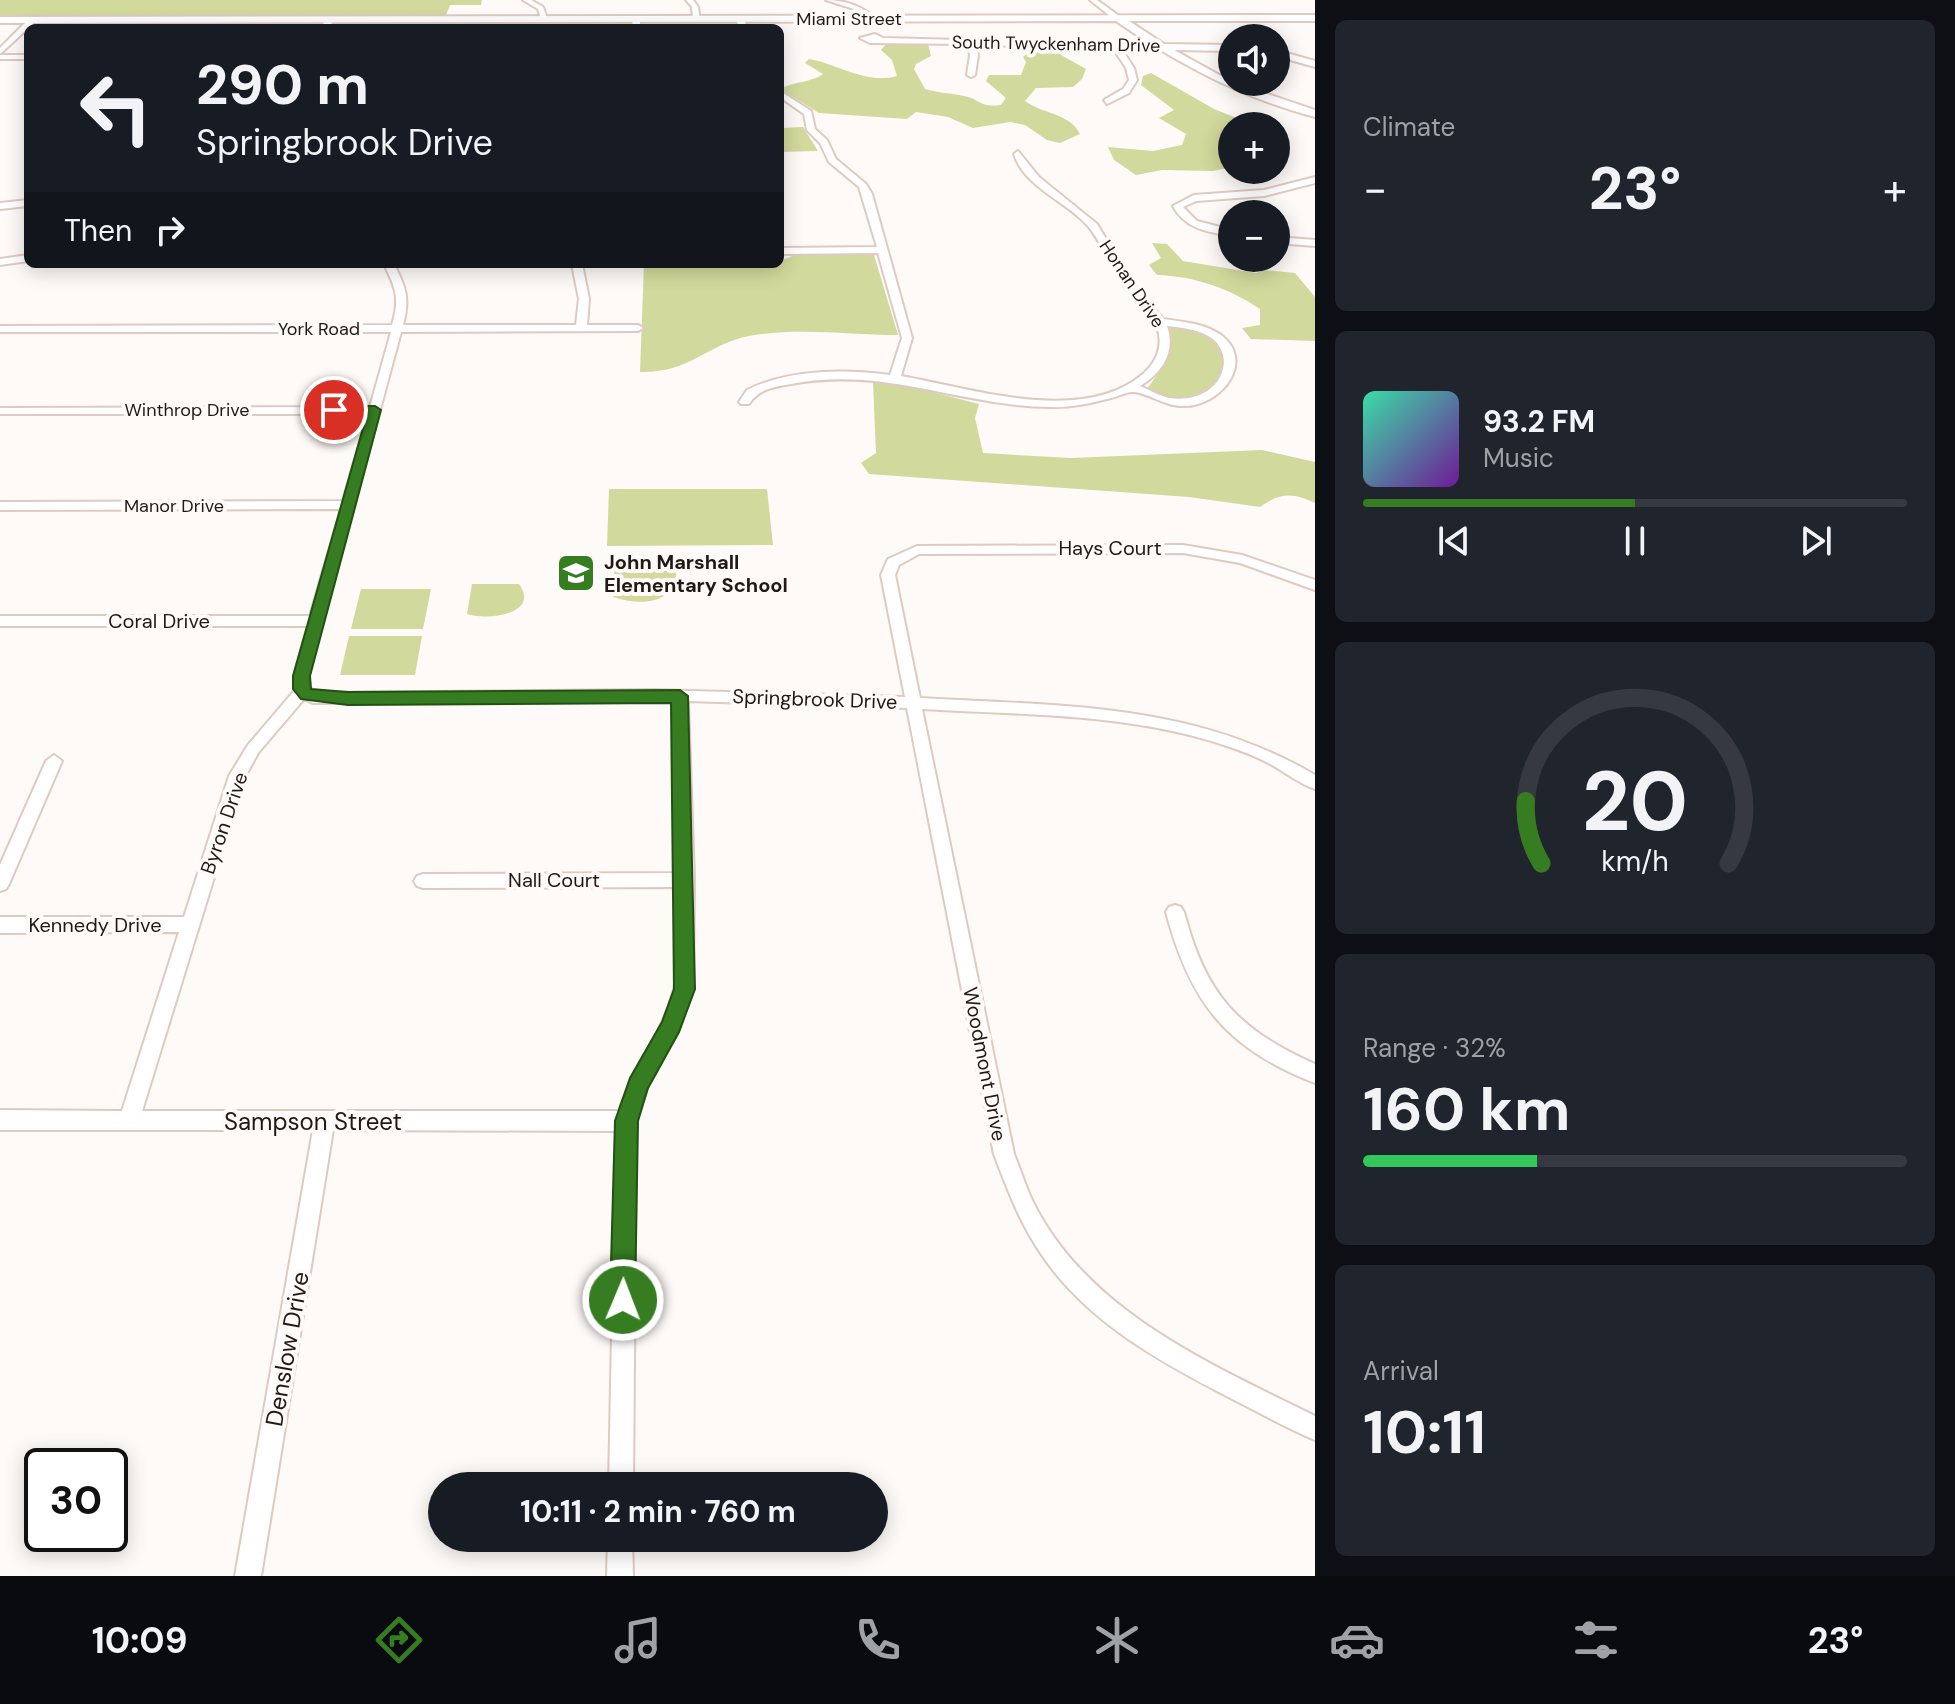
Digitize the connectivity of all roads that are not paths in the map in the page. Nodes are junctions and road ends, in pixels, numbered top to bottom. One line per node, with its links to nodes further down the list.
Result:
1 (526, 0): 7 (street)
2 (689, 0): 8 (street)
3 (829, 0): 9 (street)
4 (1093, 0): 5 (street)
5 (1118, 18): 6 (street, Miami Street); 9 (street, Miami Street); 20 (street)
6 (1315, 18)
7 (545, 19): 14 (street, Miami Street); 15 (street, Miami Street)
8 (697, 19): 12 (street, Miami Street); 15 (street, Miami Street)
9 (872, 19): 12 (street, Miami Street)
10 (0, 20): 11 (street, Miami Street)
11 (33, 20): 13 (street); 14 (street, Miami Street)
12 (742, 23)
13 (29, 24)
14 (327, 24)
15 (636, 24)
16 (24, 30): 22 (street)
17 (881, 40): 18 (street, South Twyckenham Drive)
18 (971, 42): 19 (street, South Twyckenham Drive); 26 (street)
19 (1116, 47): 20 (street, South Twyckenham Drive); 28 (street)
20 (1162, 47): 21 (street, South Twyckenham Drive); 29 (street)
21 (1218, 48)
22 (0, 55): 23 (street)
23 (24, 57)
24 (1290, 57): 25 (street)
25 (1315, 64)
26 (971, 75)
27 (784, 96): 37 (street)
28 (1107, 102)
29 (1315, 114)
30 (1018, 154): 43 (street, Honan Drive)
31 (1315, 180): 34 (street)
32 (24, 203): 33 (street)
33 (0, 206)
34 (1218, 230)
35 (1290, 241): 36 (street)
36 (1315, 243)
37 (883, 250): 38 (street); 48 (street)
38 (784, 251)
39 (24, 259): 40 (street)
40 (0, 262)
41 (391, 268): 47 (street)
42 (578, 268): 44 (street)
43 (1159, 322): 49 (street, Honan Drive); 49 (street)
44 (581, 328): 45 (street, York Road); 47 (street, York Road)
45 (638, 328)
46 (0, 329): 47 (street, York Road)
47 (398, 329): 51 (street)
48 (895, 378): 49 (street, Honan Drive); 50 (street, Honan Drive)
49 (1132, 387)
50 (745, 402)
51 (375, 410): 52 (street, Winthrop Drive); 53 (street)
52 (0, 411)
53 (349, 505): 54 (street, Manor Drive); 58 (street)
54 (0, 506)
55 (901, 556): 56 (street, Hays Court); 61 (street, Woodmont Drive)
56 (1315, 585)
57 (0, 621): 58 (street, Coral Drive)
58 (317, 621): 59 (street)
59 (303, 691): 60 (street, Springbrook Drive); 68 (street, Byron Drive)
60 (680, 696): 61 (street, Springbrook Drive); 64 (street)
61 (914, 703): 63 (street, Springbrook Drive); 75 (street, Woodmont Drive)
62 (54, 761): 66 (street)
63 (1315, 783)
64 (685, 880): 65 (street, Nall Court); 74 (street)
65 (423, 881)
66 (0, 884)
67 (1175, 912): 70 (street)
68 (191, 924): 69 (street, Kennedy Drive); 72 (street, Byron Drive)
69 (0, 925)
70 (1315, 1074)
71 (0, 1120): 72 (street, Sampson Street)
72 (129, 1120): 73 (street, Sampson Street)
73 (325, 1121): 74 (street, Sampson Street); 78 (street, Denslow Drive)
74 (626, 1121): 76 (street)
75 (1315, 1428)
76 (621, 1472)
77 (620, 1552): 79 (street)
78 (248, 1576)
79 (620, 1576)

